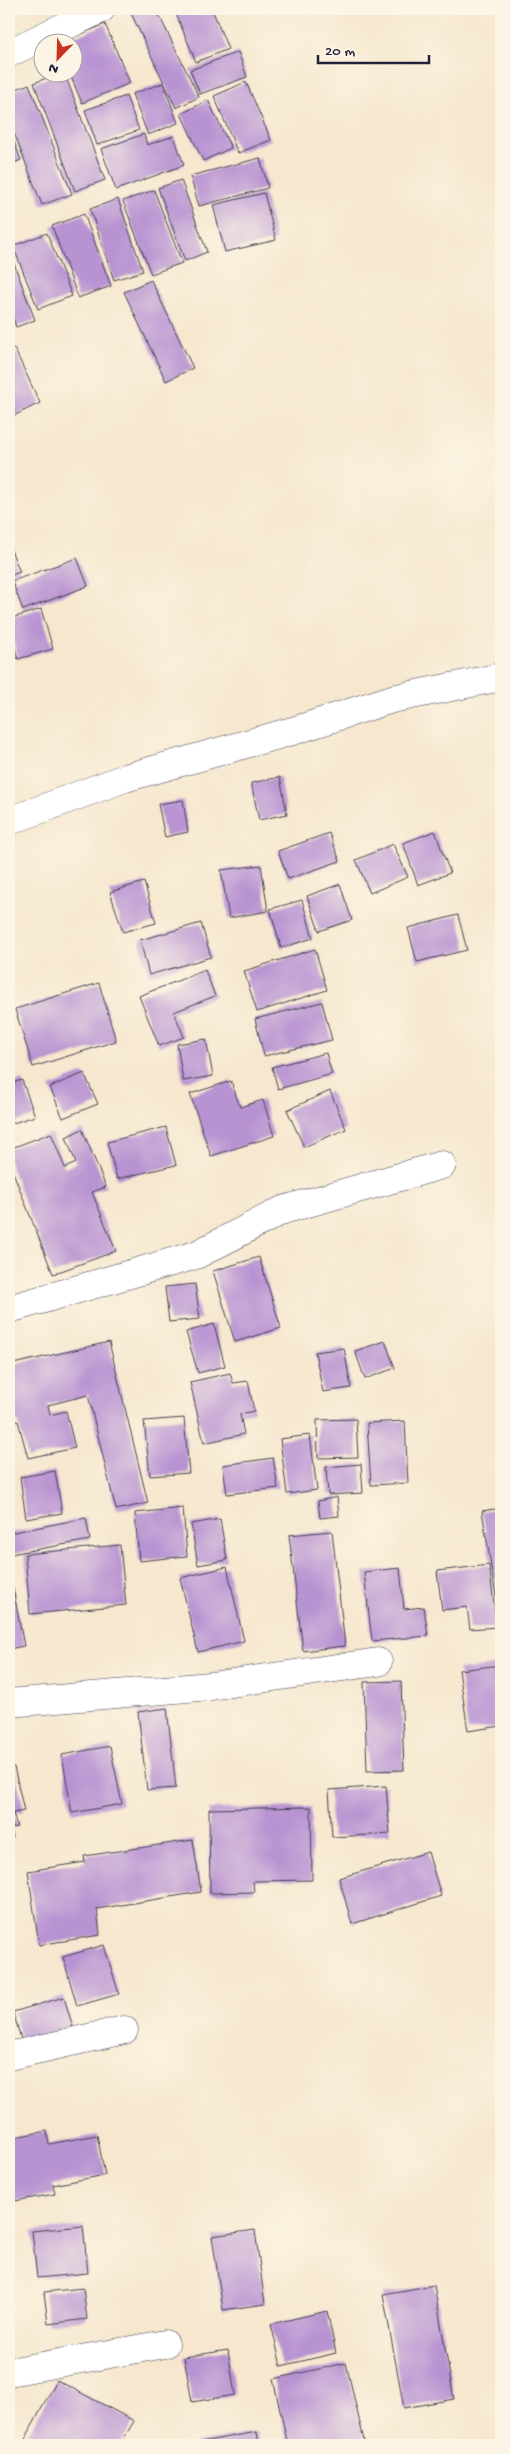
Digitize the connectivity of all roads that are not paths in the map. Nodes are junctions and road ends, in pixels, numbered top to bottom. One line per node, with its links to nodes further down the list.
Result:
1 (101, 9): 2 (street)
2 (9, 53)
3 (501, 677): 4 (street)
4 (9, 821)
5 (442, 1165): 6 (street)
6 (9, 1309)
7 (378, 1662): 8 (street)
8 (9, 1703)
9 (124, 2030): 10 (street)
10 (9, 2056)
11 (165, 2344): 12 (street)
12 (9, 2372)

